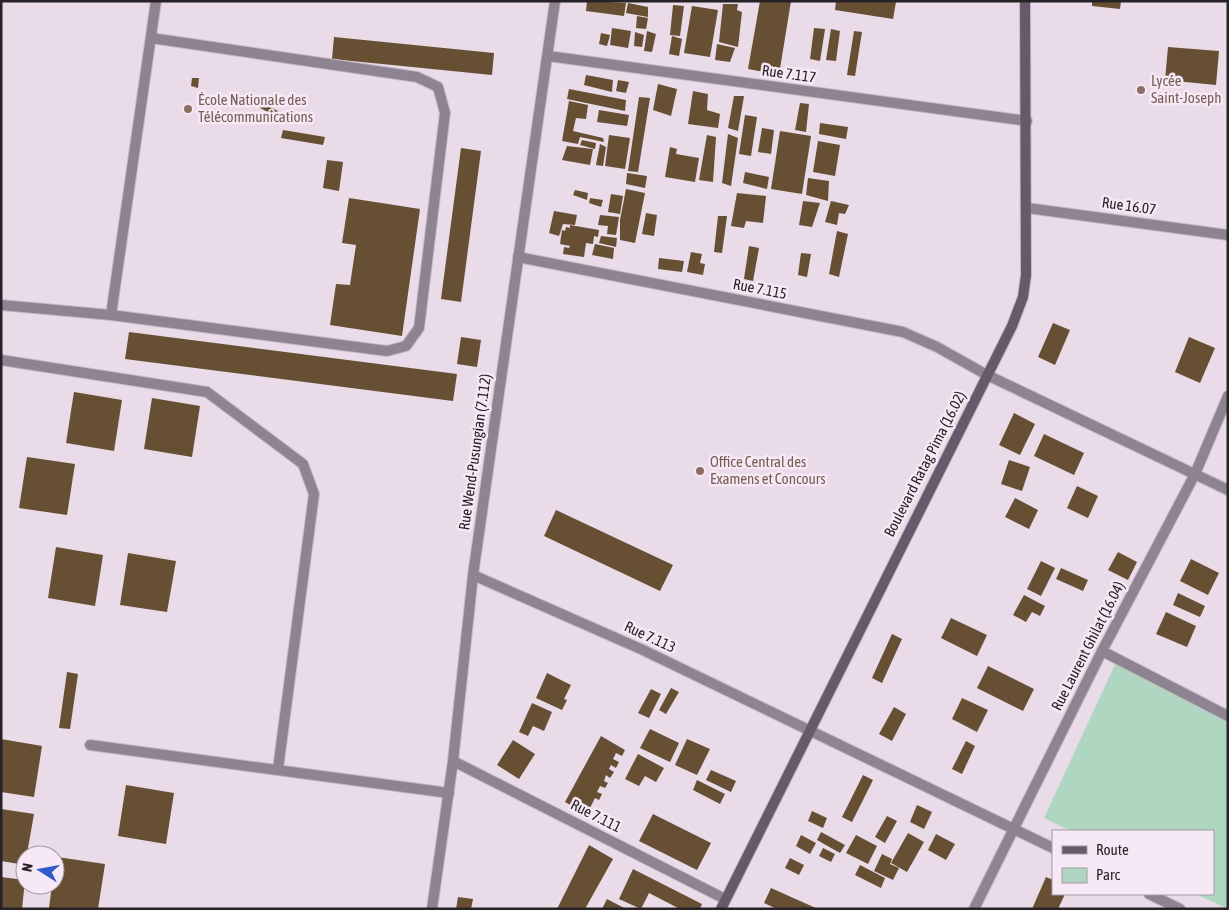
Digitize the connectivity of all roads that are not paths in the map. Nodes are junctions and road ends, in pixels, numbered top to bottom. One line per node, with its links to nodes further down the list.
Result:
1 (156, 1): 4 (street)
2 (555, 1): 5 (street, Rue Wend-Pusungian (7.112))
3 (1025, 1): 6 (street, Boulevard Ratag Pima (16.02))
4 (151, 38): 11 (street); 11 (street)
5 (548, 56): 6 (street, Rue 7.117); 9 (street, Rue Wend-Pusungian (7.112))
6 (1027, 122): 7 (street, Boulevard Ratag Pima (16.02))
7 (1027, 208): 8 (street, Rue 16.07); 13 (street, Boulevard Ratag Pima (16.02))
8 (1228, 235)
9 (518, 257): 13 (street, Rue 7.115); 17 (street, Rue Wend-Pusungian (7.112))
10 (1, 305): 11 (street)
11 (111, 315)
12 (1, 360): 23 (street)
13 (987, 375): 15 (street, Rue 7.115); 20 (street, Boulevard Ratag Pima (16.02))
14 (1228, 396): 15 (street, Rue Laurent Ghilat (16.04))
15 (1195, 474): 16 (street, Rue 7.115); 18 (street, Rue Laurent Ghilat (16.04))
16 (1228, 490)
17 (473, 575): 20 (street, Rue 7.113); 22 (street, Rue Wend-Pusungian (7.112))
18 (1102, 650): 19 (street); 25 (street, Rue Laurent Ghilat (16.04))
19 (1228, 716)
20 (811, 730): 25 (street, Rue 7.113); 28 (street, Boulevard Ratag Pima (16.02))
21 (90, 745): 23 (street)
22 (453, 761): 24 (street, Rue Wend-Pusungian (7.112)); 28 (street, Rue 7.111)
23 (278, 769): 24 (street)
24 (449, 793): 29 (street, Rue Wend-Pusungian (7.112))
25 (1012, 828): 26 (street, Rue 7.113); 30 (street, Rue Laurent Ghilat (16.04))
26 (1052, 848)
27 (1151, 895): 31 (street)
28 (723, 904)
29 (432, 909)
30 (974, 909)
31 (1180, 909)

